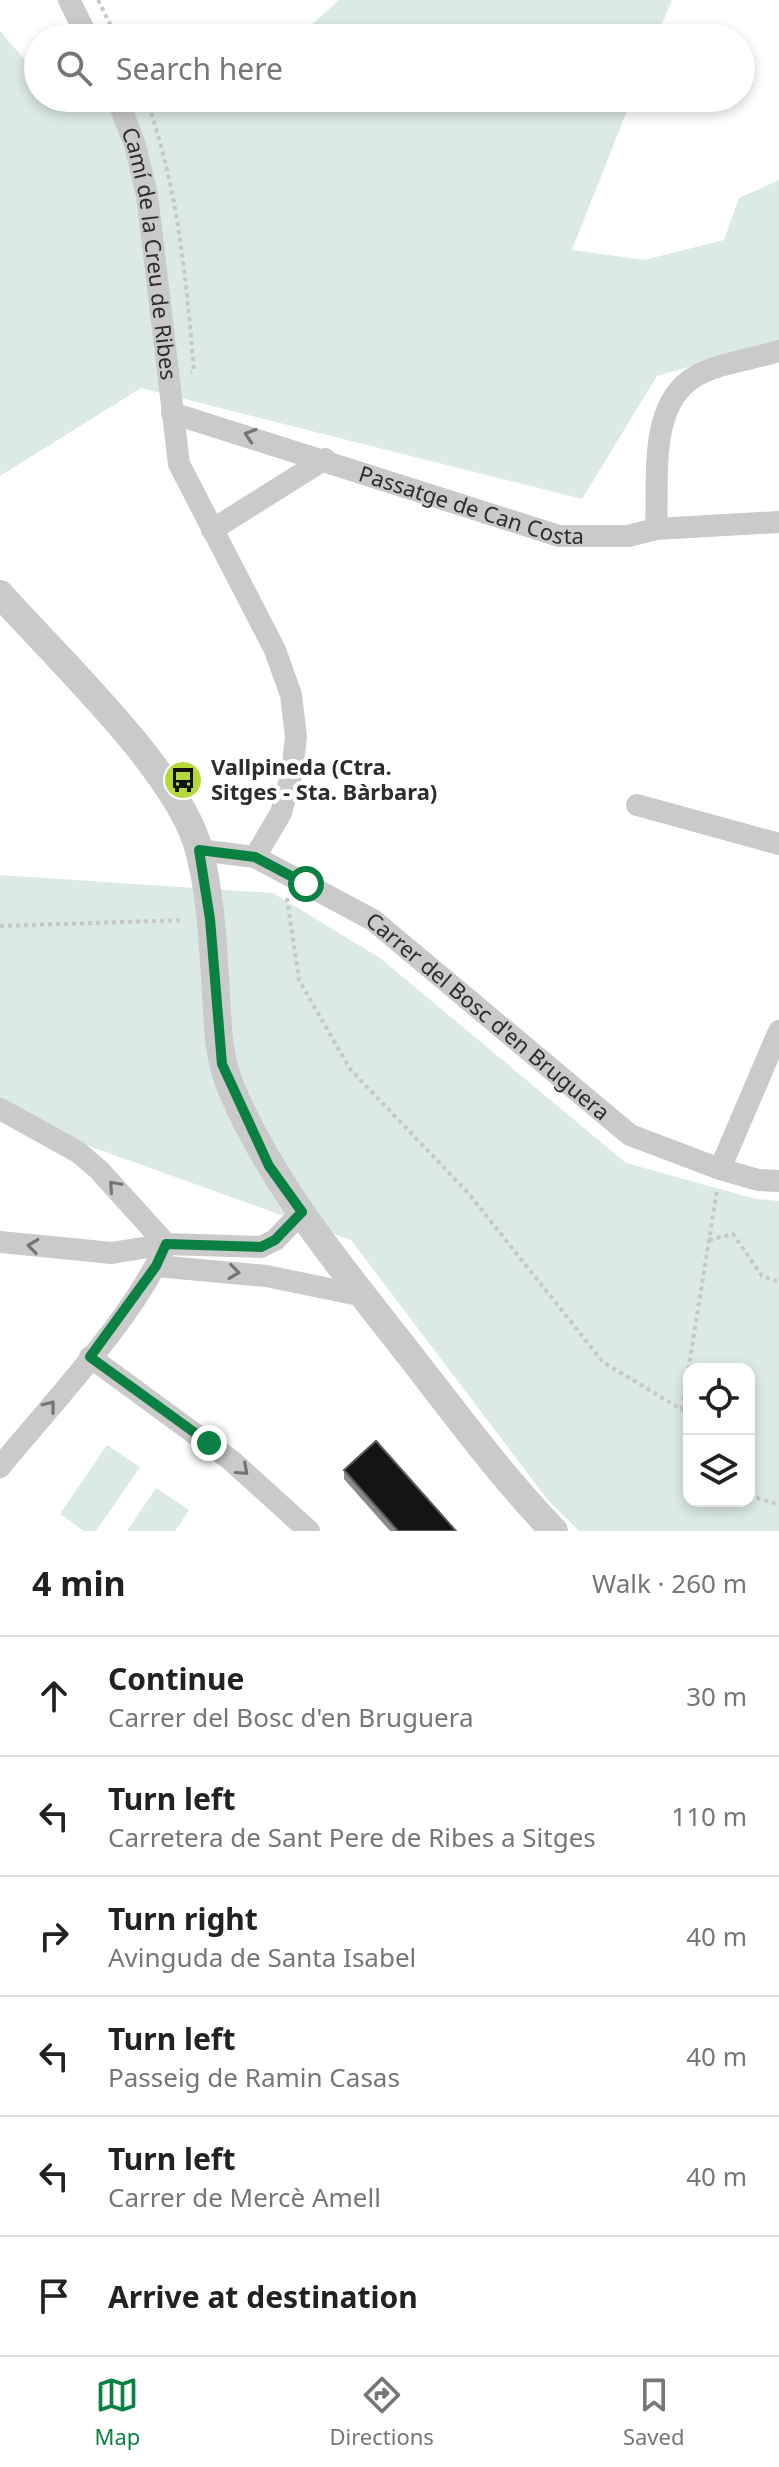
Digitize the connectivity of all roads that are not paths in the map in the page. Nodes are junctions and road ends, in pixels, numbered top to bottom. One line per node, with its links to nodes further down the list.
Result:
1 (69, 0): 2 (street)
2 (81, 24)
3 (122, 112): 5 (street, Camí de la Creu de Ribes)
4 (779, 351): 8 (street)
5 (172, 413): 6 (street, Passatge de Can Costa, one-way to 5); 9 (street, Camí de la Creu de Ribes)
6 (325, 459): 8 (street, Passatge de Can Costa); 9 (street)
7 (779, 522): 8 (street, Passatge de Can Costa)
8 (656, 529)
9 (212, 530): 14 (street, Camí de la Creu de Ribes)
10 (0, 594): 13 (street)
11 (637, 805): 12 (street)
12 (779, 844)
13 (199, 850): 14 (street, Carrer del Bosc d'en Bruguera); 19 (street)
14 (255, 857): 17 (street, Carrer del Bosc d'en Bruguera)
15 (779, 1031): 17 (street)
16 (0, 1109): 21 (street, one-way to 16)
17 (720, 1169): 18 (street, Carrer del Bosc d'en Bruguera)
18 (779, 1181)
19 (302, 1212): 21 (street); 23 (street)
20 (0, 1242): 21 (street, one-way to 20)
21 (166, 1244): 22 (street)
22 (156, 1266): 23 (street, one-way to 23); 24 (street)
23 (364, 1296): 27 (street)
24 (90, 1357): 25 (street, one-way to 24); 26 (street, one-way to 26)
25 (0, 1467)
26 (309, 1531)
27 (554, 1531)

